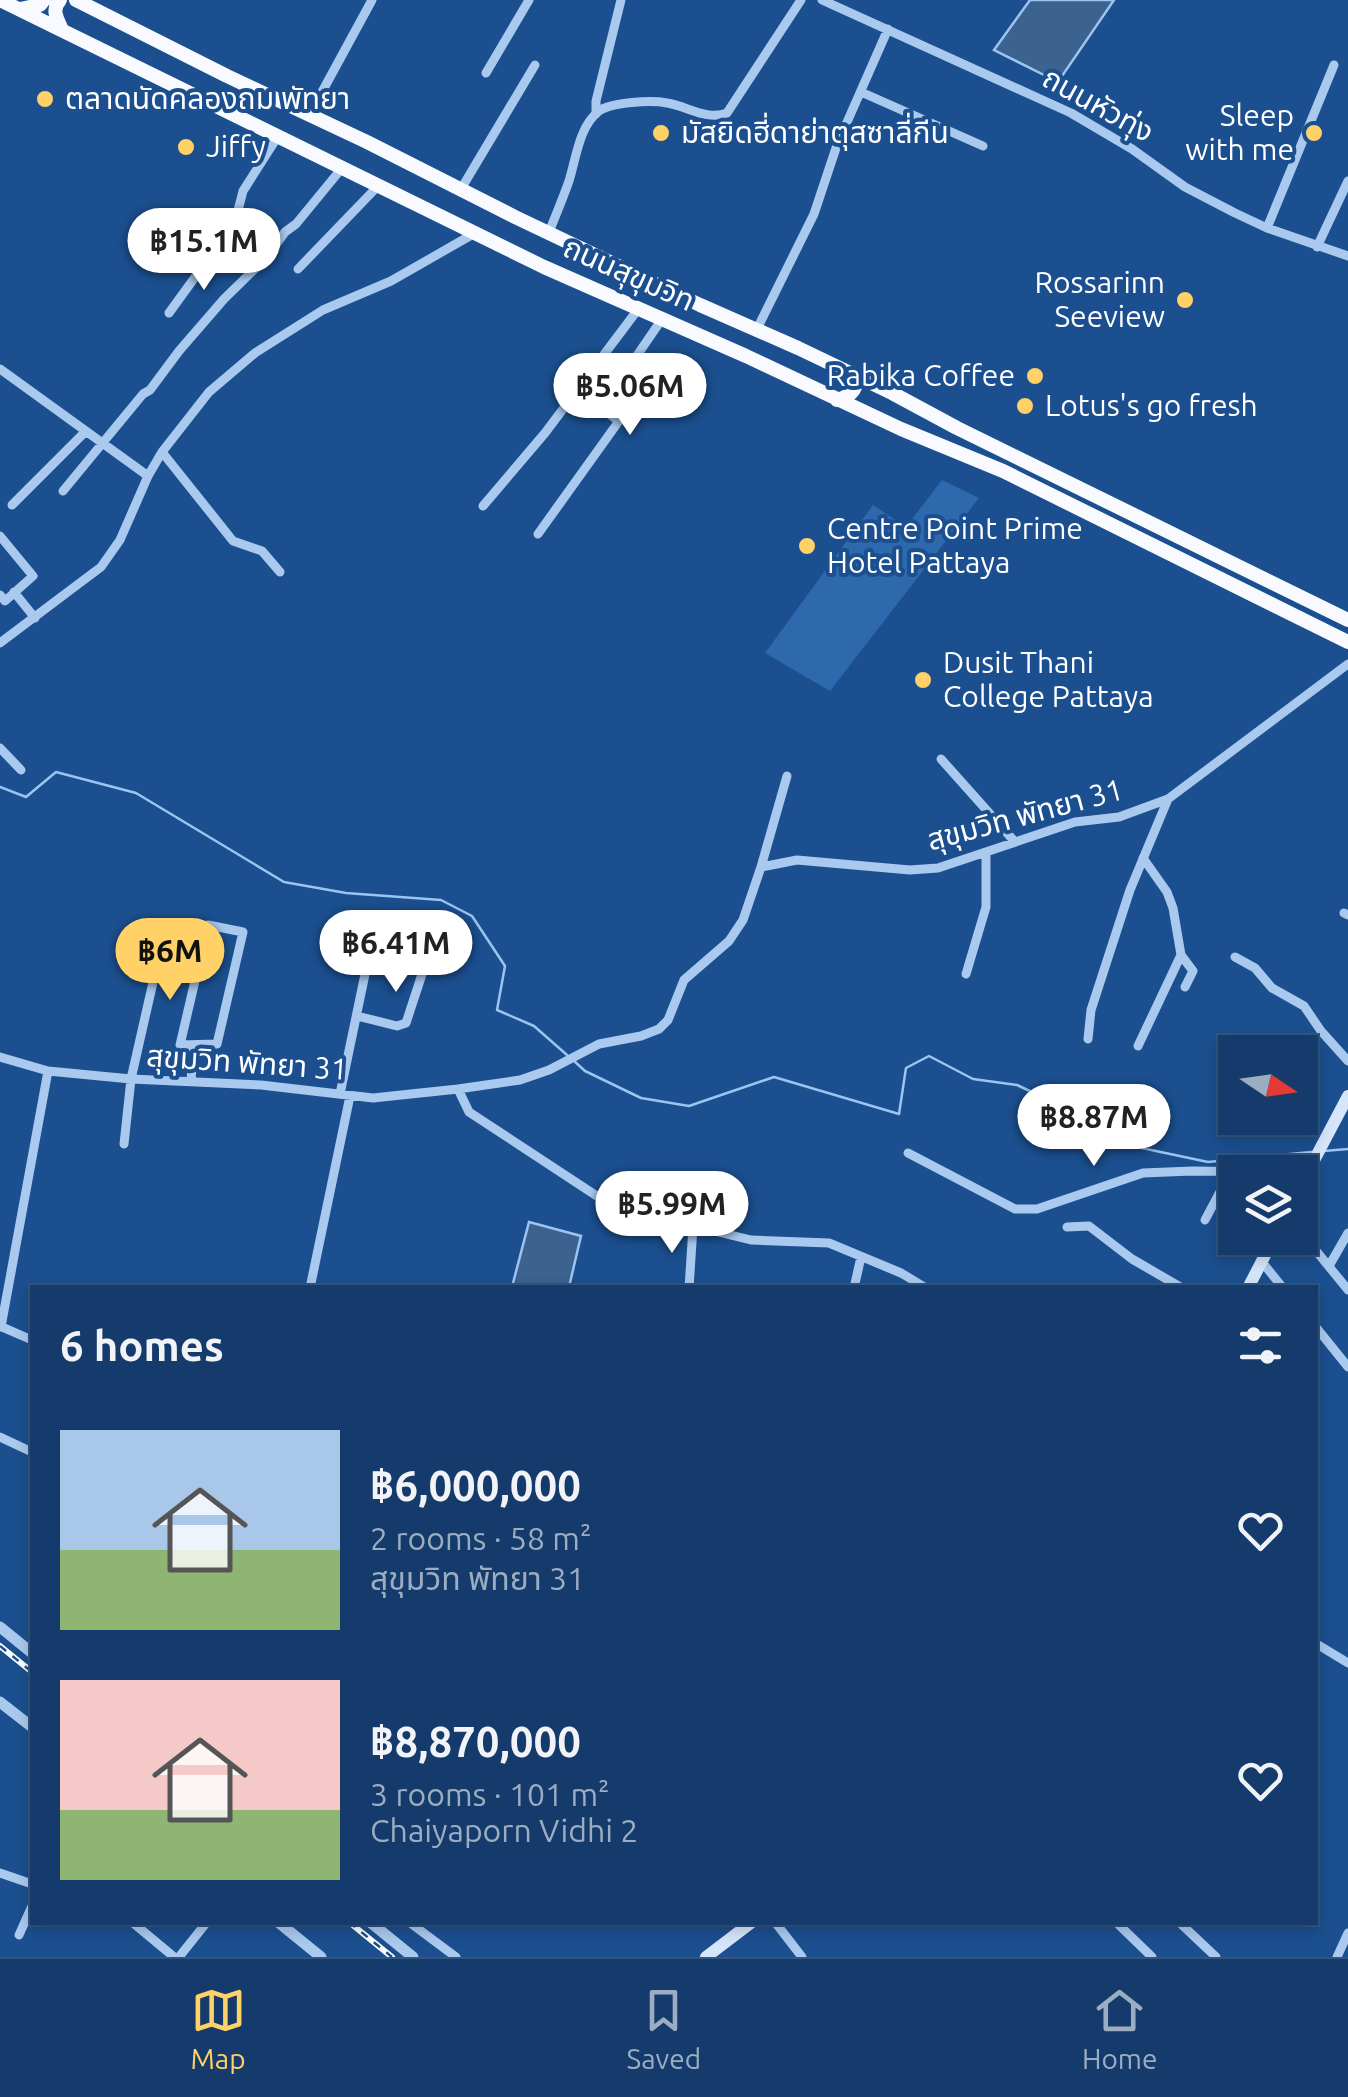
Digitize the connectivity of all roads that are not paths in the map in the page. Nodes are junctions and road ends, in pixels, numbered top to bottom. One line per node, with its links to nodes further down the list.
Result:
1 (0, 0): 10 (highway, ถนนสุขุมวิท)
2 (44, 0): 10 (highway)
3 (60, 0): 12 (highway)
4 (76, 0): 17 (highway, ถนนสุขุมวิท)
5 (372, 0): 17 (street)
6 (529, 0): 15 (street)
7 (621, 0): 18 (street)
8 (801, 0): 18 (street)
9 (822, 0): 11 (street, ถนนหัวทุ่ง)
10 (20, 10): 12 (highway, ถนนสุขุมวิท)
11 (888, 29): 16 (street); 25 (street, ถนนหัวทุ่ง)
12 (62, 30): 19 (highway, ถนนสุขุมวิท)
13 (535, 64): 24 (street)
14 (1334, 65): 25 (street)
15 (486, 73)
16 (861, 92): 20 (street); 34 (street)
17 (310, 114): 24 (highway, ถนนสุขุมวิท)
18 (596, 114): 26 (street)
19 (278, 136): 21 (highway, ถนนสุขุมวิท); 32 (street)
20 (983, 146)
21 (342, 168): 23 (highway, ถนนสุขุมวิท); 39 (street)
22 (1348, 181): 28 (street)
23 (378, 186): 27 (highway, ถนนสุขุมวิท); 30 (street)
24 (461, 189): 26 (highway, ถนนสุขุมวิท)
25 (1267, 228): 28 (street, ถนนหัวทุ่ง)
26 (549, 232): 34 (highway, ถนนสุขุมวิท)
27 (476, 234): 31 (highway, ถนนสุขุมวิท); 40 (street)
28 (1317, 246): 29 (street, ถนนหัวทุ่ง)
29 (1348, 256)
30 (298, 268)
31 (639, 308): 33 (highway, ถนนสุขุมวิท); 44 (street)
32 (169, 313)
33 (662, 319): 37 (highway, ถนนสุขุมวิท); 45 (street)
34 (757, 329): 36 (highway, ถนนสุขุมวิท)
35 (0, 369): 38 (street)
36 (852, 374): 37 (highway); 51 (highway, ถนนสุขุมวิท)
37 (836, 400): 52 (highway, ถนนสุขุมวิท)
38 (86, 432): 39 (street); 43 (street)
39 (103, 446): 41 (street); 42 (street)
40 (162, 452): 41 (street); 47 (street)
41 (148, 476): 50 (street)
42 (63, 491)
43 (12, 506)
44 (483, 506)
45 (538, 534)
46 (0, 536): 48 (street)
47 (280, 572)
48 (14, 592): 49 (street); 50 (street)
49 (0, 596)
50 (35, 618): 53 (street)
51 (1348, 620)
52 (1348, 642)
53 (0, 643)
54 (1348, 664): 59 (street, สุขุมวิท พัทยา 31)
55 (0, 748): 57 (street)
56 (941, 759): 60 (street)
57 (21, 770)
58 (787, 776): 63 (street)
59 (1168, 800): 60 (street, สุขุมวิท พัทยา 31); 62 (street)
60 (1015, 842): 61 (street, สุขุมวิท พัทยา 31)
61 (986, 852): 63 (street, สุขุมวิท พัทยา 31); 69 (street)
62 (1143, 858): 66 (street); 72 (street)
63 (761, 867): 80 (street, สุขุมวิท พัทยา 31)
64 (159, 956): 78 (street)
65 (370, 956): 71 (street)
66 (1181, 956): 70 (street); 74 (street)
67 (1235, 957): 76 (street)
68 (427, 959): 71 (street)
69 (966, 974)
70 (1185, 987)
71 (357, 1016): 81 (street)
72 (1088, 1039)
73 (194, 1046): 73 (street); 79 (street)
74 (1138, 1046)
75 (0, 1057): 77 (street, สุขุมวิท พัทยา 31)
76 (1348, 1061)
77 (48, 1072): 78 (street, สุขุมวิท พัทยา 31); 105 (street)
78 (131, 1079): 79 (street, สุขุมวิท พัทยา 31); 83 (street)
79 (191, 1082): 81 (street, สุขุมวิท พัทยา 31)
80 (458, 1089): 81 (street, สุขุมวิท พัทยา 31); 89 (street)
81 (345, 1095): 97 (street)
82 (1348, 1096): 85 (main road)
83 (124, 1144)
84 (908, 1153): 86 (street)
85 (1317, 1155)
86 (1218, 1171)
87 (1218, 1196): 88 (street)
88 (1205, 1220)
89 (693, 1226): 94 (street); 98 (street)
90 (1067, 1227): 101 (street)
91 (1348, 1233): 96 (street)
92 (1318, 1252): 96 (street)
93 (1266, 1255): 95 (main road)
94 (860, 1256): 99 (street); 100 (street)
95 (1262, 1262): 102 (main road); 103 (street)
96 (1330, 1266): 104 (street)
97 (311, 1285)
98 (688, 1285)
99 (855, 1285)
100 (921, 1285)
101 (1177, 1285)
102 (1250, 1285)
103 (1281, 1285)
104 (1347, 1286)
105 (0, 1326): 107 (street)
106 (1318, 1330): 108 (street)
107 (30, 1339)
108 (1348, 1367)
109 (0, 1437): 110 (street)
110 (30, 1451)
111 (0, 1627): 113 (street)
112 (1318, 1645): 114 (street)
113 (30, 1647)
114 (1348, 1663)
115 (0, 1702): 116 (street)
116 (6, 1713): 117 (street)
117 (30, 1726)
118 (0, 1873): 119 (street)
119 (30, 1883)
120 (30, 1910): 130 (street)
121 (136, 1925): 132 (street)
122 (204, 1925): 132 (street)
123 (282, 1925): 133 (street)
124 (374, 1925): 134 (street)
125 (413, 1925): 135 (street)
126 (742, 1925): 136 (main road)
127 (778, 1925): 137 (street)
128 (1119, 1925): 138 (street)
129 (1182, 1925): 139 (street)
130 (19, 1935)
131 (1347, 1937): 140 (street)
132 (176, 1957)
133 (321, 1957)
134 (414, 1957)
135 (456, 1957)
136 (706, 1957)
137 (802, 1957)
138 (1152, 1957)
139 (1216, 1957)
140 (1337, 1957)

